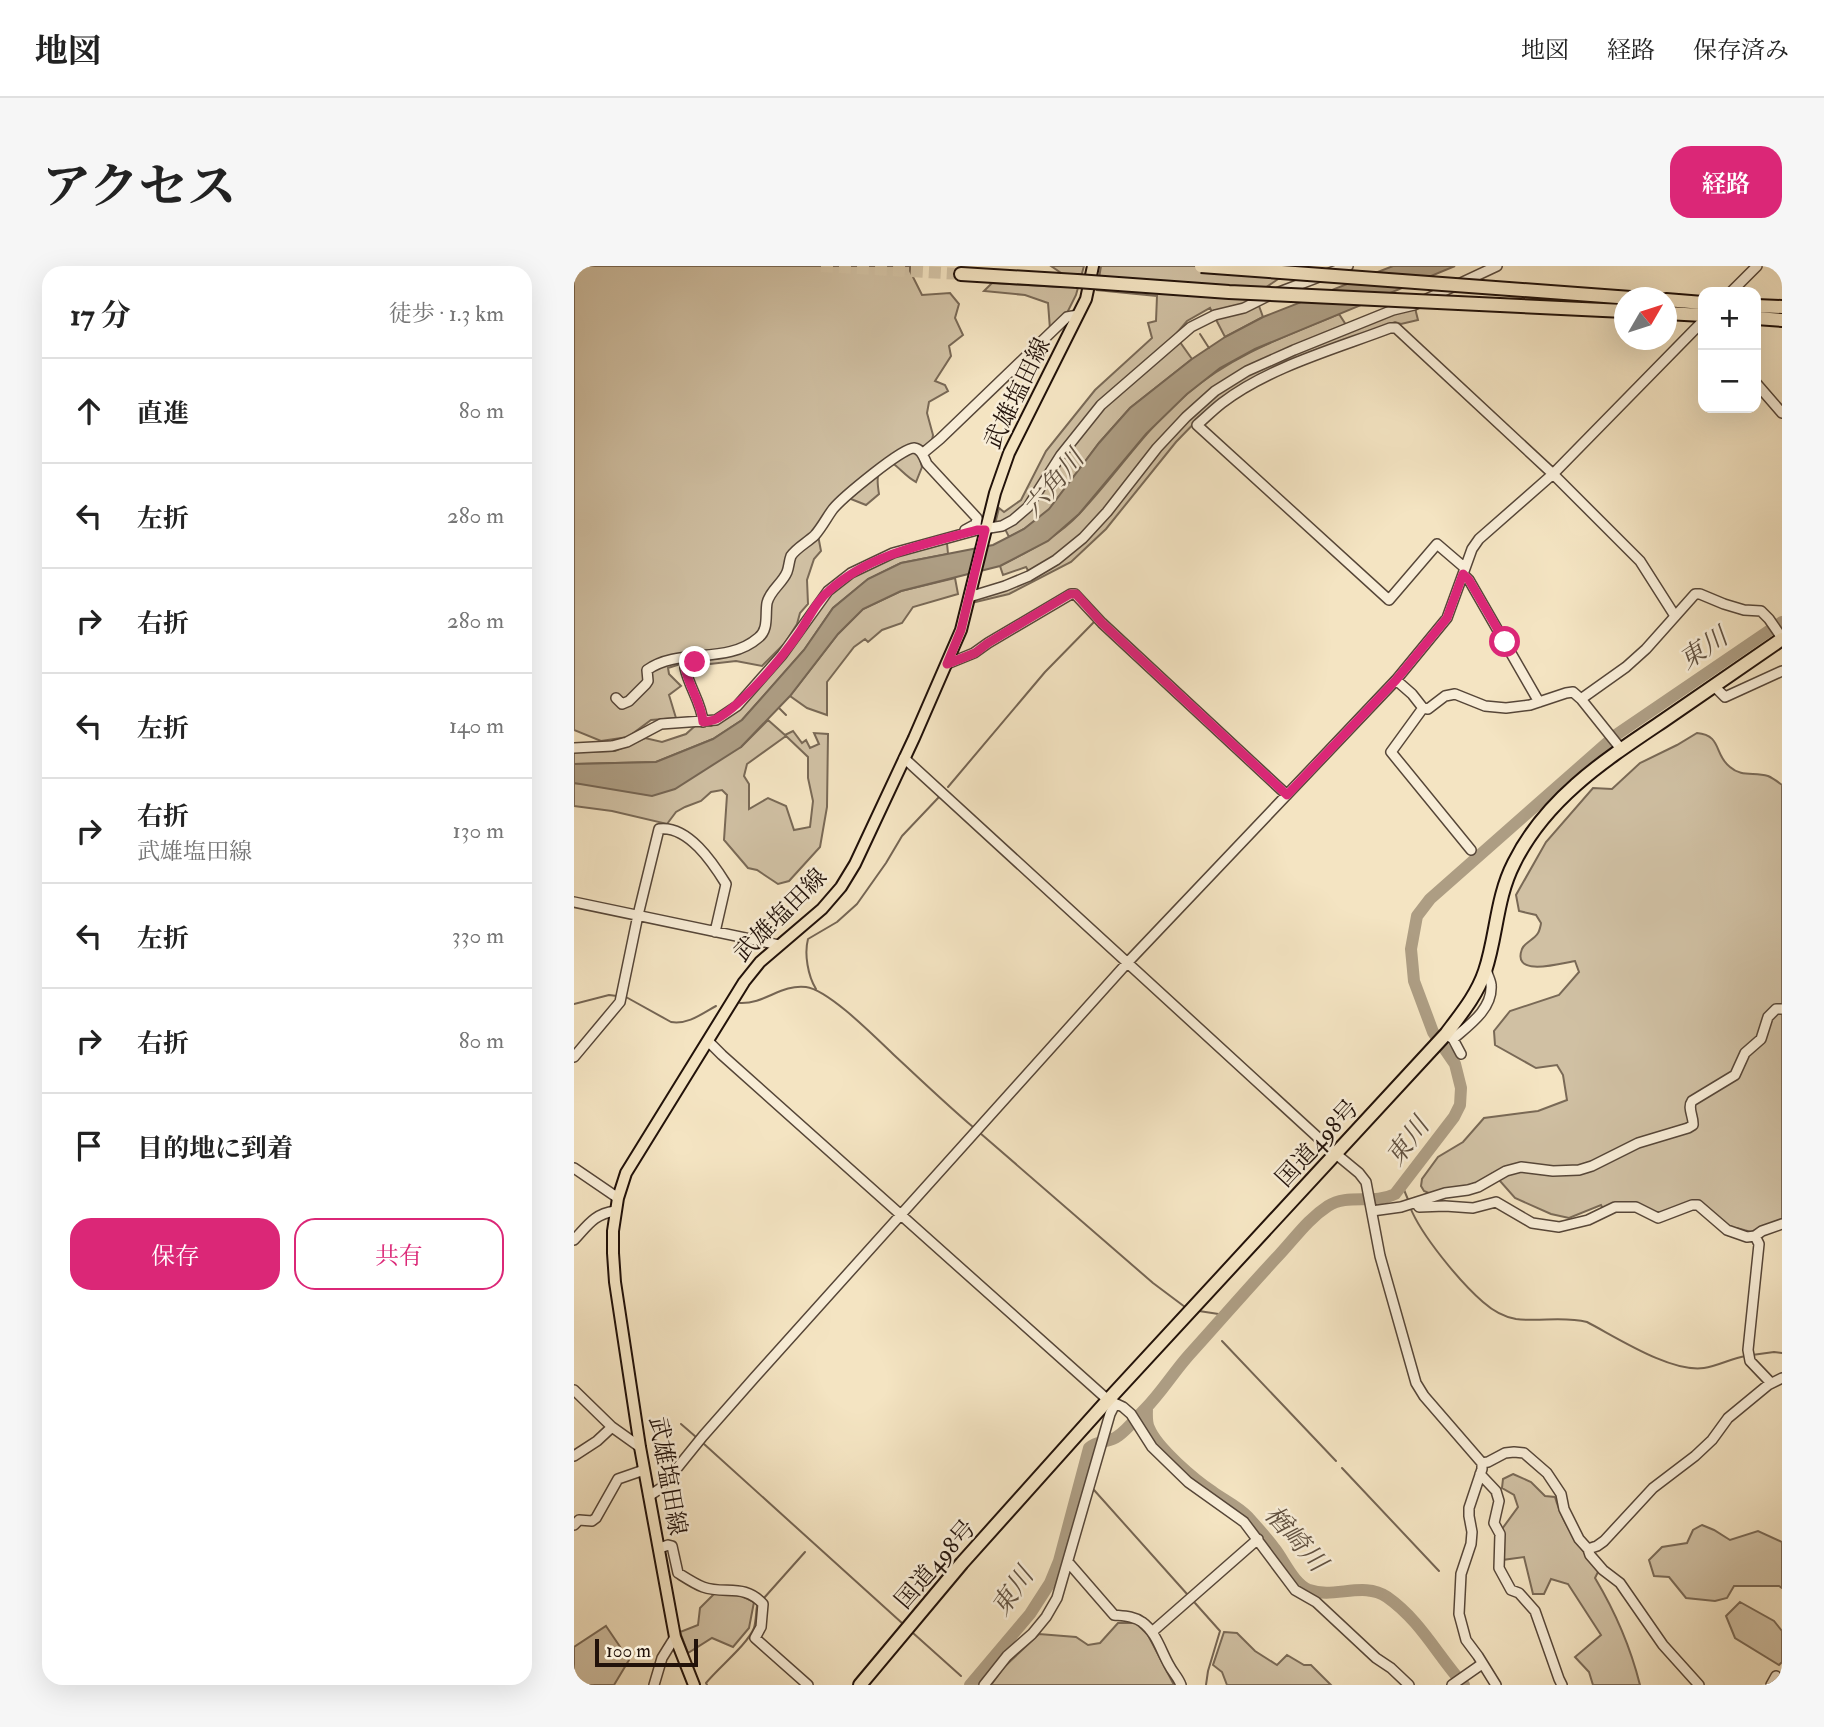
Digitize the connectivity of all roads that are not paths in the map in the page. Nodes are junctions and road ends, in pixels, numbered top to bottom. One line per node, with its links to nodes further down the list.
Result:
1 (1093, 266): 14 (main road, 武雄塩田線)
2 (1201, 266): 8 (highway, bridge)
3 (1348, 266): 26 (street)
4 (1497, 266): 29 (street)
5 (1757, 266): 7 (street)
6 (961, 274): 13 (highway, bridge)
7 (1736, 287)
8 (1614, 297)
9 (1677, 301): 10 (highway)
10 (1698, 303)
11 (1761, 306): 12 (highway)
12 (1782, 307)
13 (1614, 310)
14 (1078, 315): 20 (street); 21 (main road, 武雄塩田線)
15 (1677, 315): 17 (highway)
16 (1761, 318): 18 (highway)
17 (1698, 319)
18 (1782, 320)
19 (1698, 325): 25 (street)
20 (1052, 332): 21 (street); 24 (street)
21 (1065, 341): 26 (main road, 武雄塩田線)
22 (1761, 389): 23 (street)
23 (1782, 413)
24 (922, 454): 27 (street); 32 (street)
25 (1553, 474): 28 (street); 28 (street); 30 (street)
26 (985, 532): 27 (street); 29 (main road, 武雄塩田線)
27 (957, 536): 41 (street)
28 (1464, 571): 35 (street); 39 (street)
29 (970, 595): 33 (main road, 武雄塩田線)
30 (1675, 616): 31 (street); 38 (street)
31 (1781, 636): 36 (highway, 国道498号)
32 (699, 656): 37 (street); 41 (street)
33 (947, 664): 44 (main road, 武雄塩田線); 45 (street)
34 (1782, 671): 36 (street)
35 (1396, 680): 40 (street); 45 (street)
36 (1714, 686): 42 (highway, 国道498号)
37 (616, 698)
38 (1581, 699): 39 (street); 42 (street)
39 (1539, 702): 40 (street)
40 (1423, 708): 46 (street)
41 (703, 722): 43 (street)
42 (1619, 747): 53 (highway, 国道498号)
43 (574, 748)
44 (904, 758): 50 (main road, 武雄塩田線); 51 (street)
45 (1287, 795): 51 (street)
46 (1471, 850)
47 (574, 902): 48 (street)
48 (638, 915): 49 (street); 49 (street); 56 (street)
49 (715, 932): 50 (street)
50 (779, 945): 54 (main road, 武雄塩田線)
51 (1128, 962): 57 (street); 63 (street)
52 (1782, 1009): 60 (street)
53 (1449, 1037): 55 (street); 57 (highway, 国道498号)
54 (708, 1041): 59 (main road, 武雄塩田線); 63 (street)
55 (1461, 1054)
56 (574, 1057)
57 (1336, 1154): 61 (street); 70 (highway, 国道498号)
58 (574, 1168): 59 (street)
59 (618, 1198): 62 (main road, 武雄塩田線)
60 (1416, 1203): 61 (street); 65 (street)
61 (1371, 1209): 74 (street)
62 (615, 1212): 66 (street); 72 (main road, 武雄塩田線)
63 (901, 1214): 70 (street); 77 (street)
64 (1782, 1224): 65 (street)
65 (1755, 1236): 68 (street)
66 (574, 1240)
67 (1782, 1378): 68 (street)
68 (1771, 1383): 81 (street)
69 (574, 1390): 71 (street)
70 (1111, 1402): 79 (street); 82 (street); 91 (highway, 国道498号)
71 (611, 1427): 72 (street); 73 (street)
72 (640, 1447): 75 (main road, 武雄塩田線)
73 (574, 1457)
74 (1482, 1463): 76 (street); 81 (street)
75 (644, 1470): 77 (main road, 武雄塩田線); 78 (street)
76 (1480, 1474): 85 (street); 87 (street)
77 (649, 1496): 80 (main road, 武雄塩田線)
78 (574, 1525)
79 (1258, 1539): 83 (street); 94 (street)
80 (660, 1548): 84 (main road, 武雄塩田線); 90 (street)
81 (1588, 1549): 97 (street)
82 (1068, 1562): 83 (street); 92 (street)
83 (1152, 1632): 93 (street)
84 (675, 1637): 88 (street); 89 (main road, 武雄塩田線)
85 (1482, 1664): 86 (street); 95 (street)
86 (1456, 1682)
87 (1561, 1682): 96 (street)
88 (654, 1685)
89 (694, 1685)
90 (808, 1685)
91 (860, 1685)
92 (984, 1685)
93 (1181, 1685)
94 (1409, 1685)
95 (1496, 1685)
96 (1550, 1685)
97 (1699, 1685)

